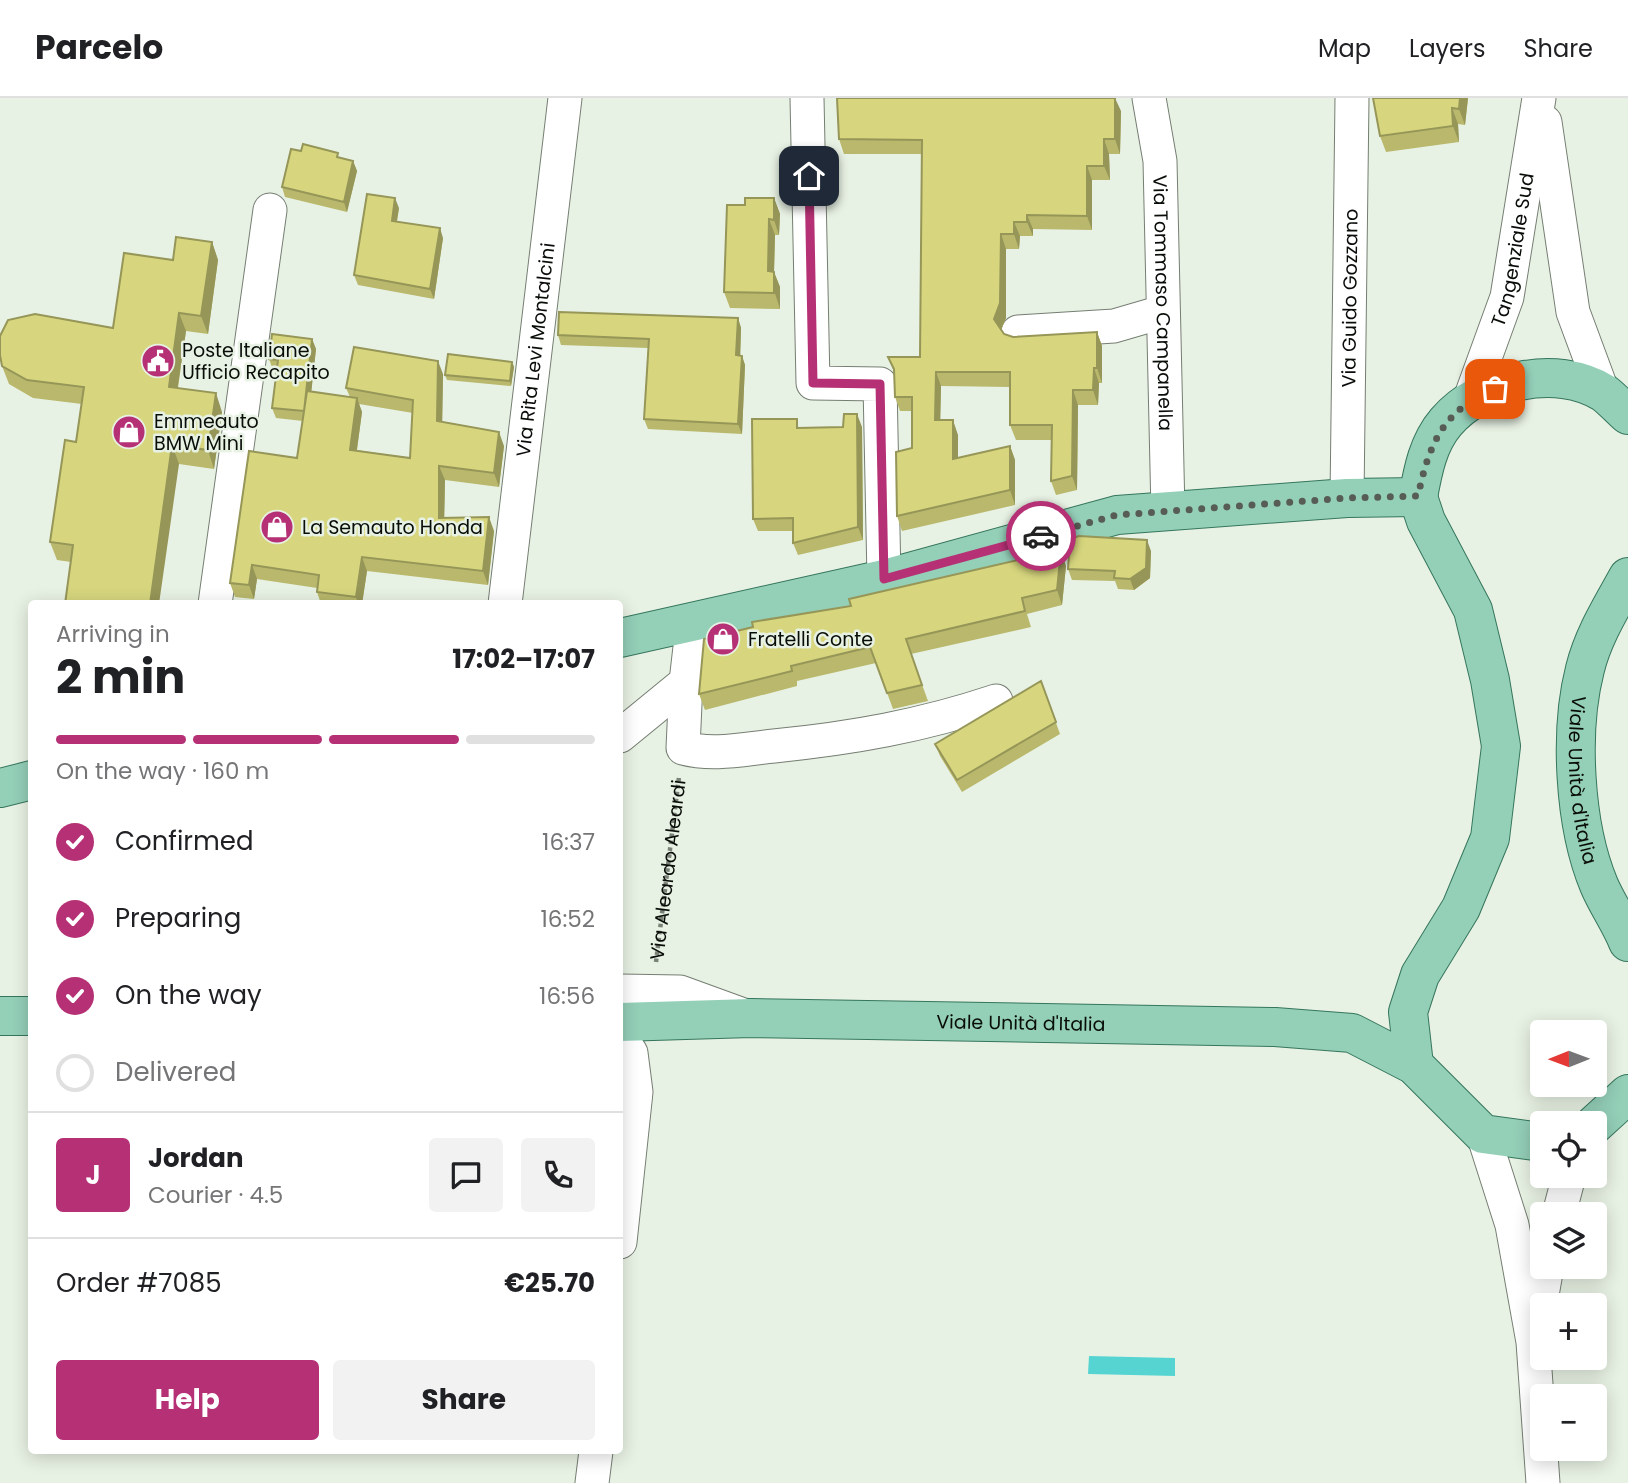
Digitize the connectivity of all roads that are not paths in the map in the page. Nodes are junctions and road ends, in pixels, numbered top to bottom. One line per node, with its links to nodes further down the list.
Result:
1 (565, 98): 18 (street, Via Rita Levi Montalcini)
2 (807, 98): 16 (street)
3 (1149, 98): 8 (street, Via Tommaso Campanella)
4 (1352, 98): 12 (street, Via Guido Gozzano)
5 (1540, 98): 10 (street, Tangenziale Sud); 11 (street, Tangenziale Sud)
6 (1373, 171): 12 (street)
7 (270, 210): 17 (street)
8 (1162, 312): 9 (street); 14 (street, Via Tommaso Campanella)
9 (1018, 332)
10 (1470, 399): 11 (main road); 13 (main road)
11 (1615, 404)
12 (1347, 482): 13 (main road); 14 (main road)
13 (1418, 496): 29 (main road)
14 (1168, 512): 16 (main road)
15 (1628, 577): 24 (main road, Viale Unità d'Italia)
16 (884, 579): 19 (main road)
17 (216, 600)
18 (505, 600)
19 (692, 621): 20 (main road); 21 (street)
20 (623, 637)
21 (685, 682): 22 (street); 23 (street)
22 (996, 701)
23 (623, 734)
24 (1628, 942)
25 (623, 991): 26 (street)
26 (751, 1018): 27 (main road, Viale Unità d'Italia); 29 (main road, Viale Unità d'Italia)
27 (623, 1022)
28 (623, 1040): 34 (street)
29 (1414, 1065): 32 (main road, Viale Unità d'Italia)
30 (1628, 1094): 31 (main road)
31 (1607, 1115)
32 (1483, 1134): 33 (main road); 35 (street)
33 (1530, 1140)
34 (623, 1214)
35 (1530, 1325)
36 (1535, 1370): 39 (street)
37 (596, 1454): 38 (street)
38 (593, 1483)
39 (1543, 1483)

